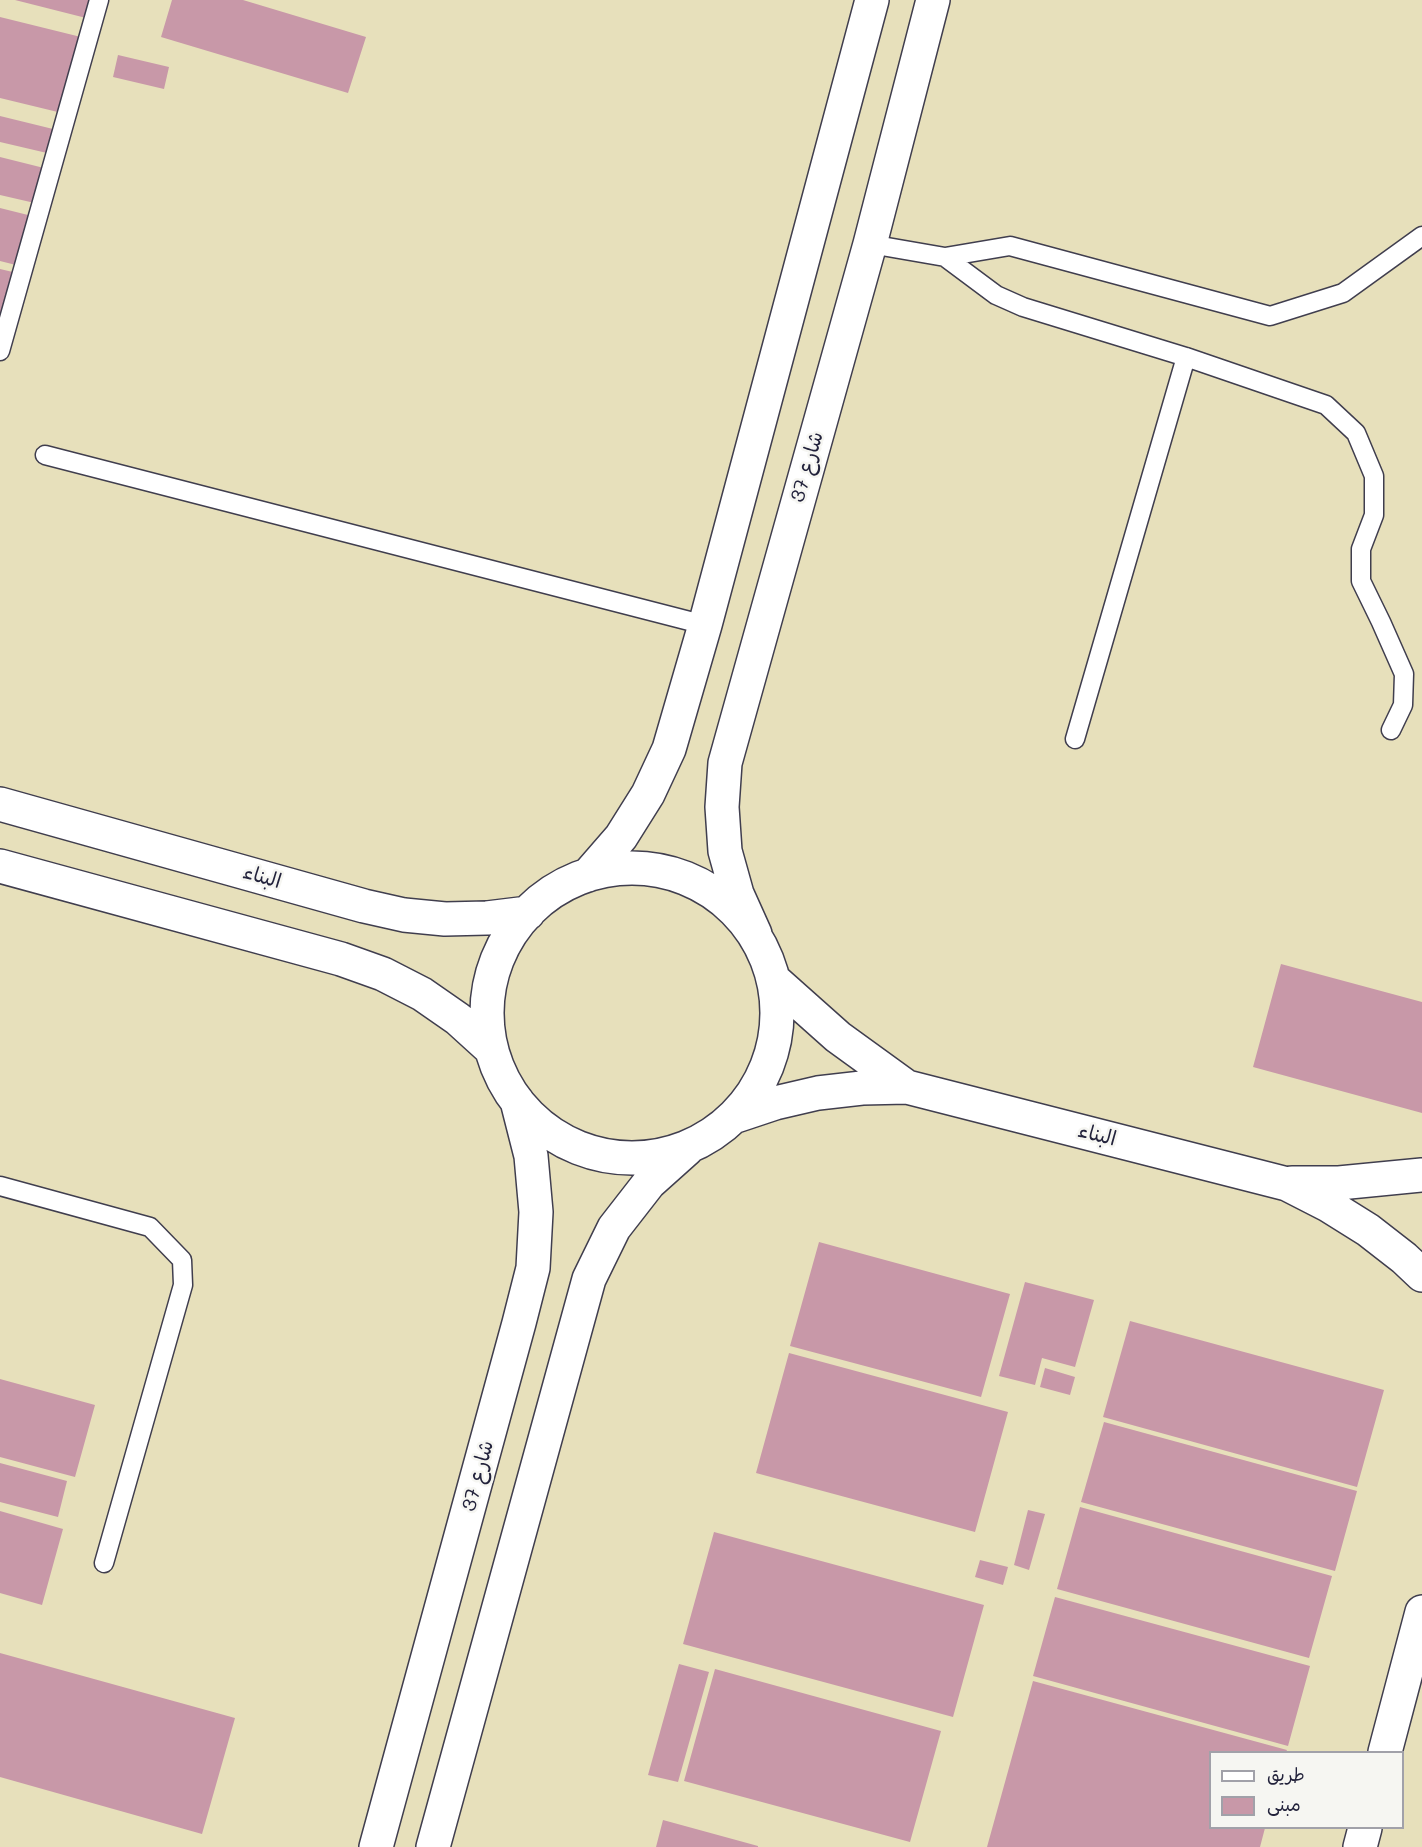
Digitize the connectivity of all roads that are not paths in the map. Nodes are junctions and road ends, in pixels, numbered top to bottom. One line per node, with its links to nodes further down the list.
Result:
1 (99, 0): 7 (lane)
2 (872, 0): 10 (street)
3 (933, 0): 5 (street, شارع 37)
4 (1422, 236): 6 (lane)
5 (870, 244): 6 (lane); 17 (street, شارع 37)
6 (945, 257): 8 (lane)
7 (0, 351)
8 (1186, 357): 11 (lane); 12 (lane)
9 (45, 455): 10 (lane)
10 (705, 625): 15 (street)
11 (1391, 730)
12 (1075, 739)
13 (0, 804): 16 (street, البناء)
14 (0, 866): 19 (street)
15 (588, 875): 16 (street); 17 (street)
16 (528, 913): 19 (street)
17 (754, 934): 18 (street)
18 (774, 980): 20 (street, البناء); 22 (street)
19 (491, 1049): 21 (street)
20 (907, 1087): 22 (street, البناء); 25 (street, البناء)
21 (517, 1101): 23 (street); 32 (street, شارع 37)
22 (733, 1117): 23 (street)
23 (692, 1145): 33 (street)
24 (1422, 1174): 25 (street, البناء)
25 (1287, 1184): 27 (street, البناء)
26 (0, 1185): 28 (lane)
27 (1422, 1275)
28 (104, 1563)
29 (1422, 1612): 30 (street)
30 (1385, 1751)
31 (1364, 1829): 34 (street)
32 (376, 1847)
33 (432, 1847)
34 (1360, 1847)

